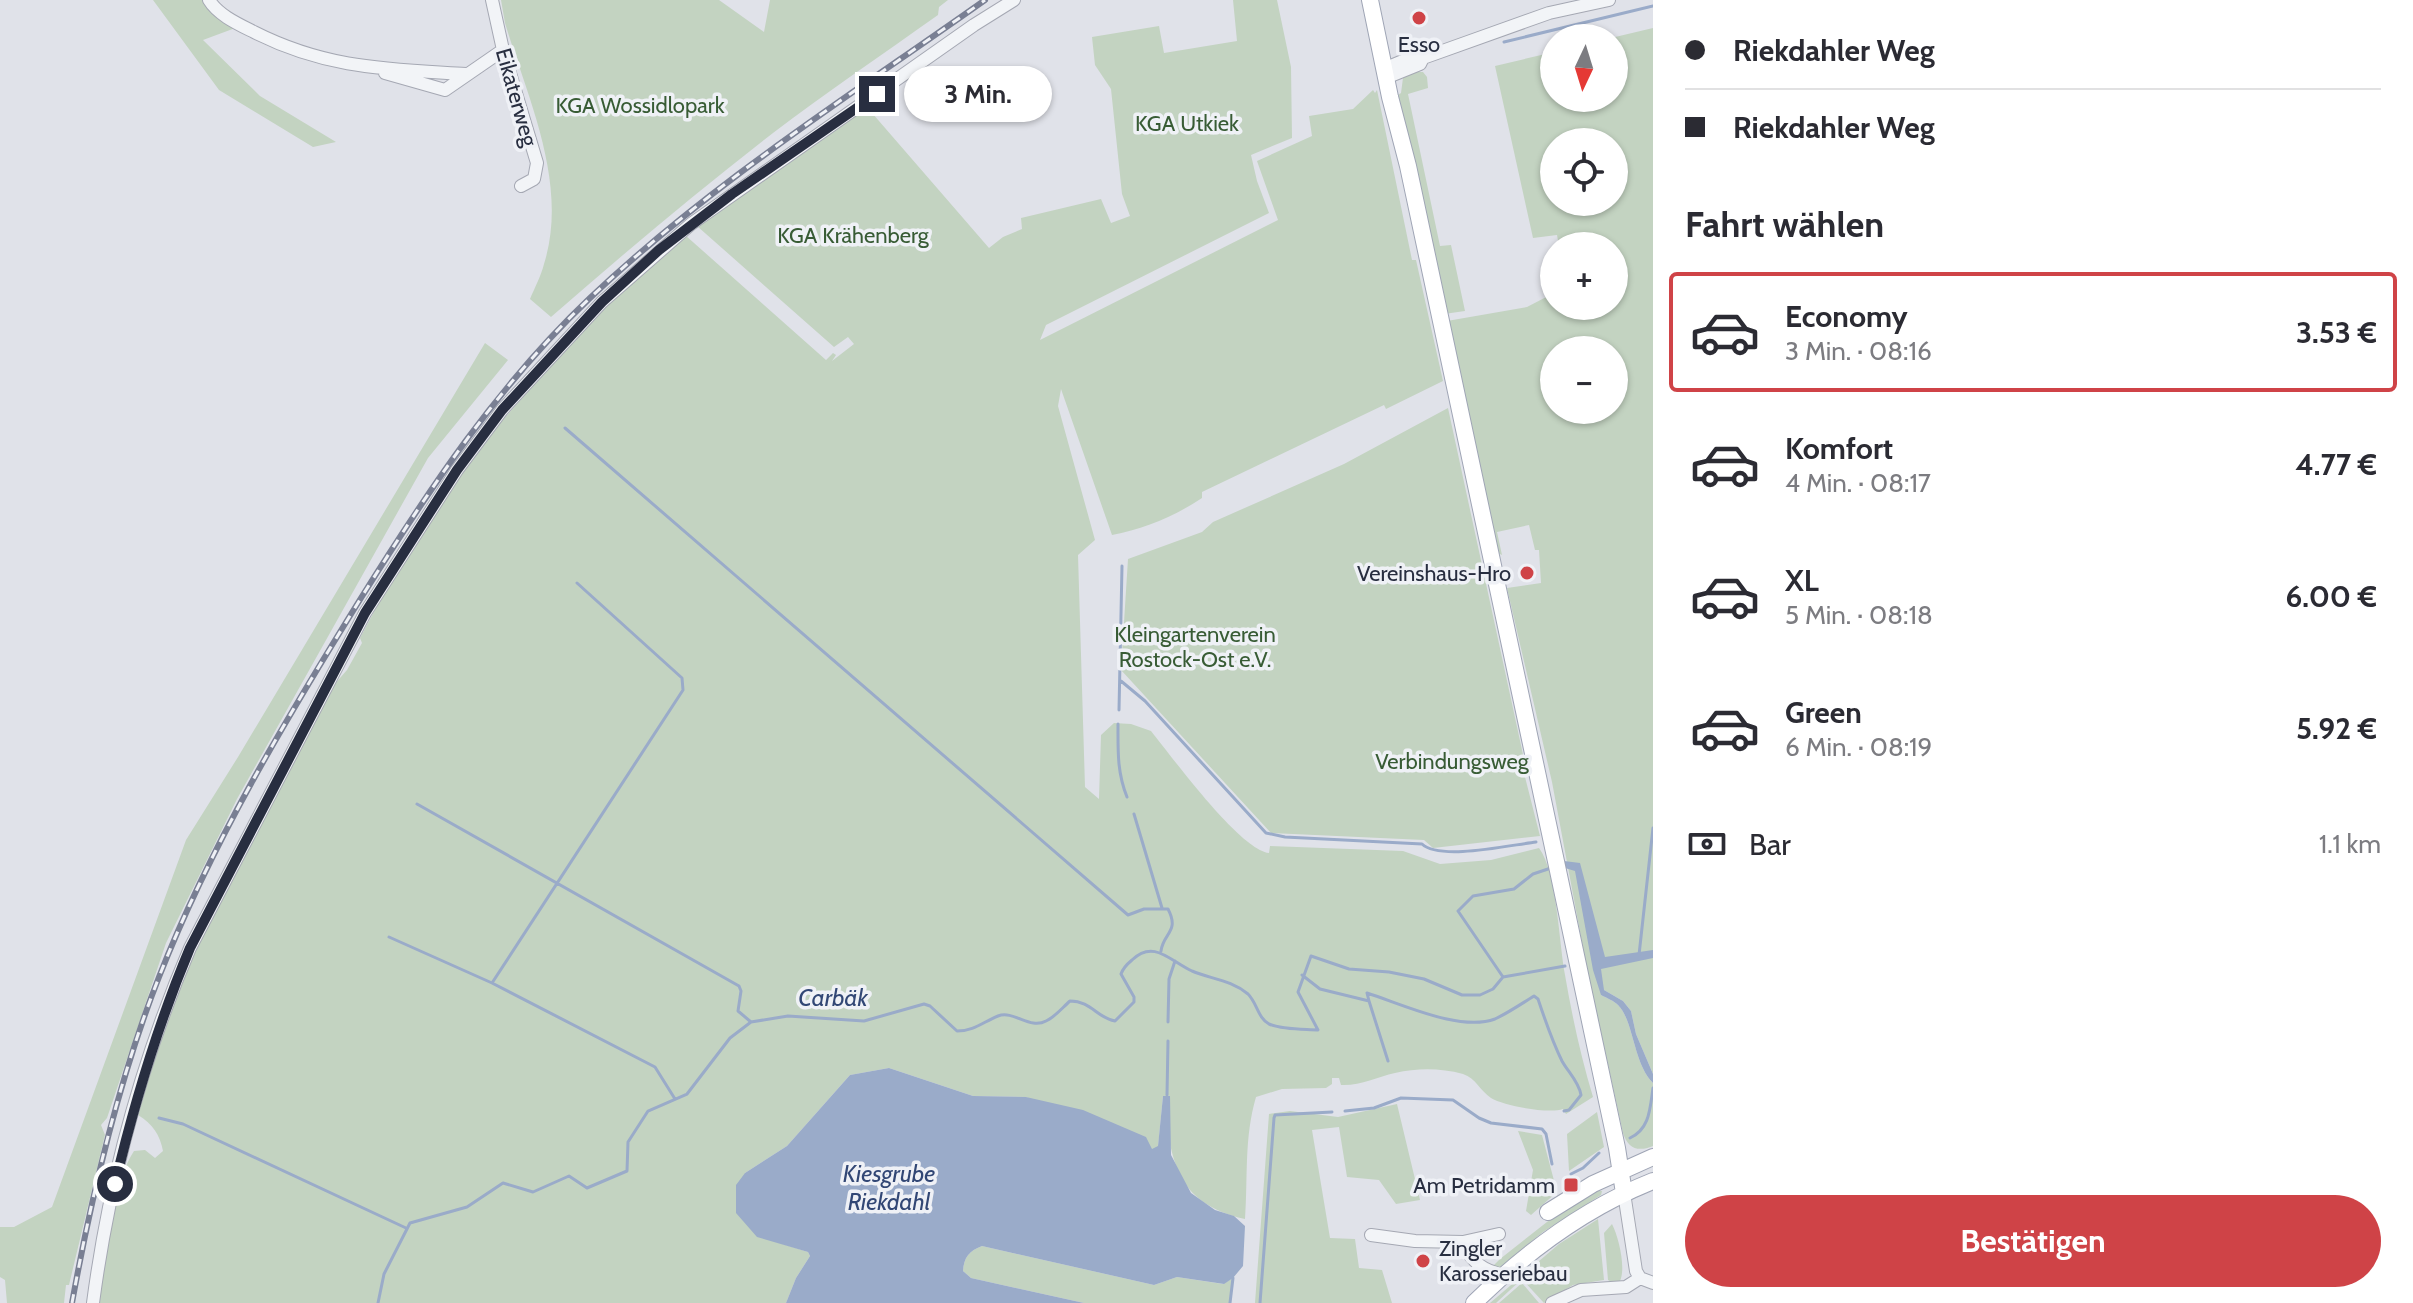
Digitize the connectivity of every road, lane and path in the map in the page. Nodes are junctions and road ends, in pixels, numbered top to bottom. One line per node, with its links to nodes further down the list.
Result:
1 (209, 0): 6 (street)
2 (492, 0): 6 (street, Eikaterweg)
3 (1014, 0): 20 (street)
4 (1370, 0): 7 (main road)
5 (1609, 0): 7 (street)
6 (503, 50): 8 (street, Eikaterweg)
7 (1387, 72): 10 (main road)
8 (521, 186)
9 (1653, 1157): 10 (main road)
10 (1620, 1170): 12 (main road); 13 (main road)
11 (1653, 1181): 12 (main road)
12 (1624, 1193): 17 (main road); 18 (street)
13 (1548, 1212)
14 (1499, 1234): 16 (street)
15 (1371, 1235): 16 (street)
16 (1463, 1242): 17 (street)
17 (1504, 1275): 21 (main road)
18 (1640, 1278): 19 (street); 22 (street)
19 (1653, 1283)
20 (93, 1303)
21 (1474, 1303)
22 (1552, 1303)

